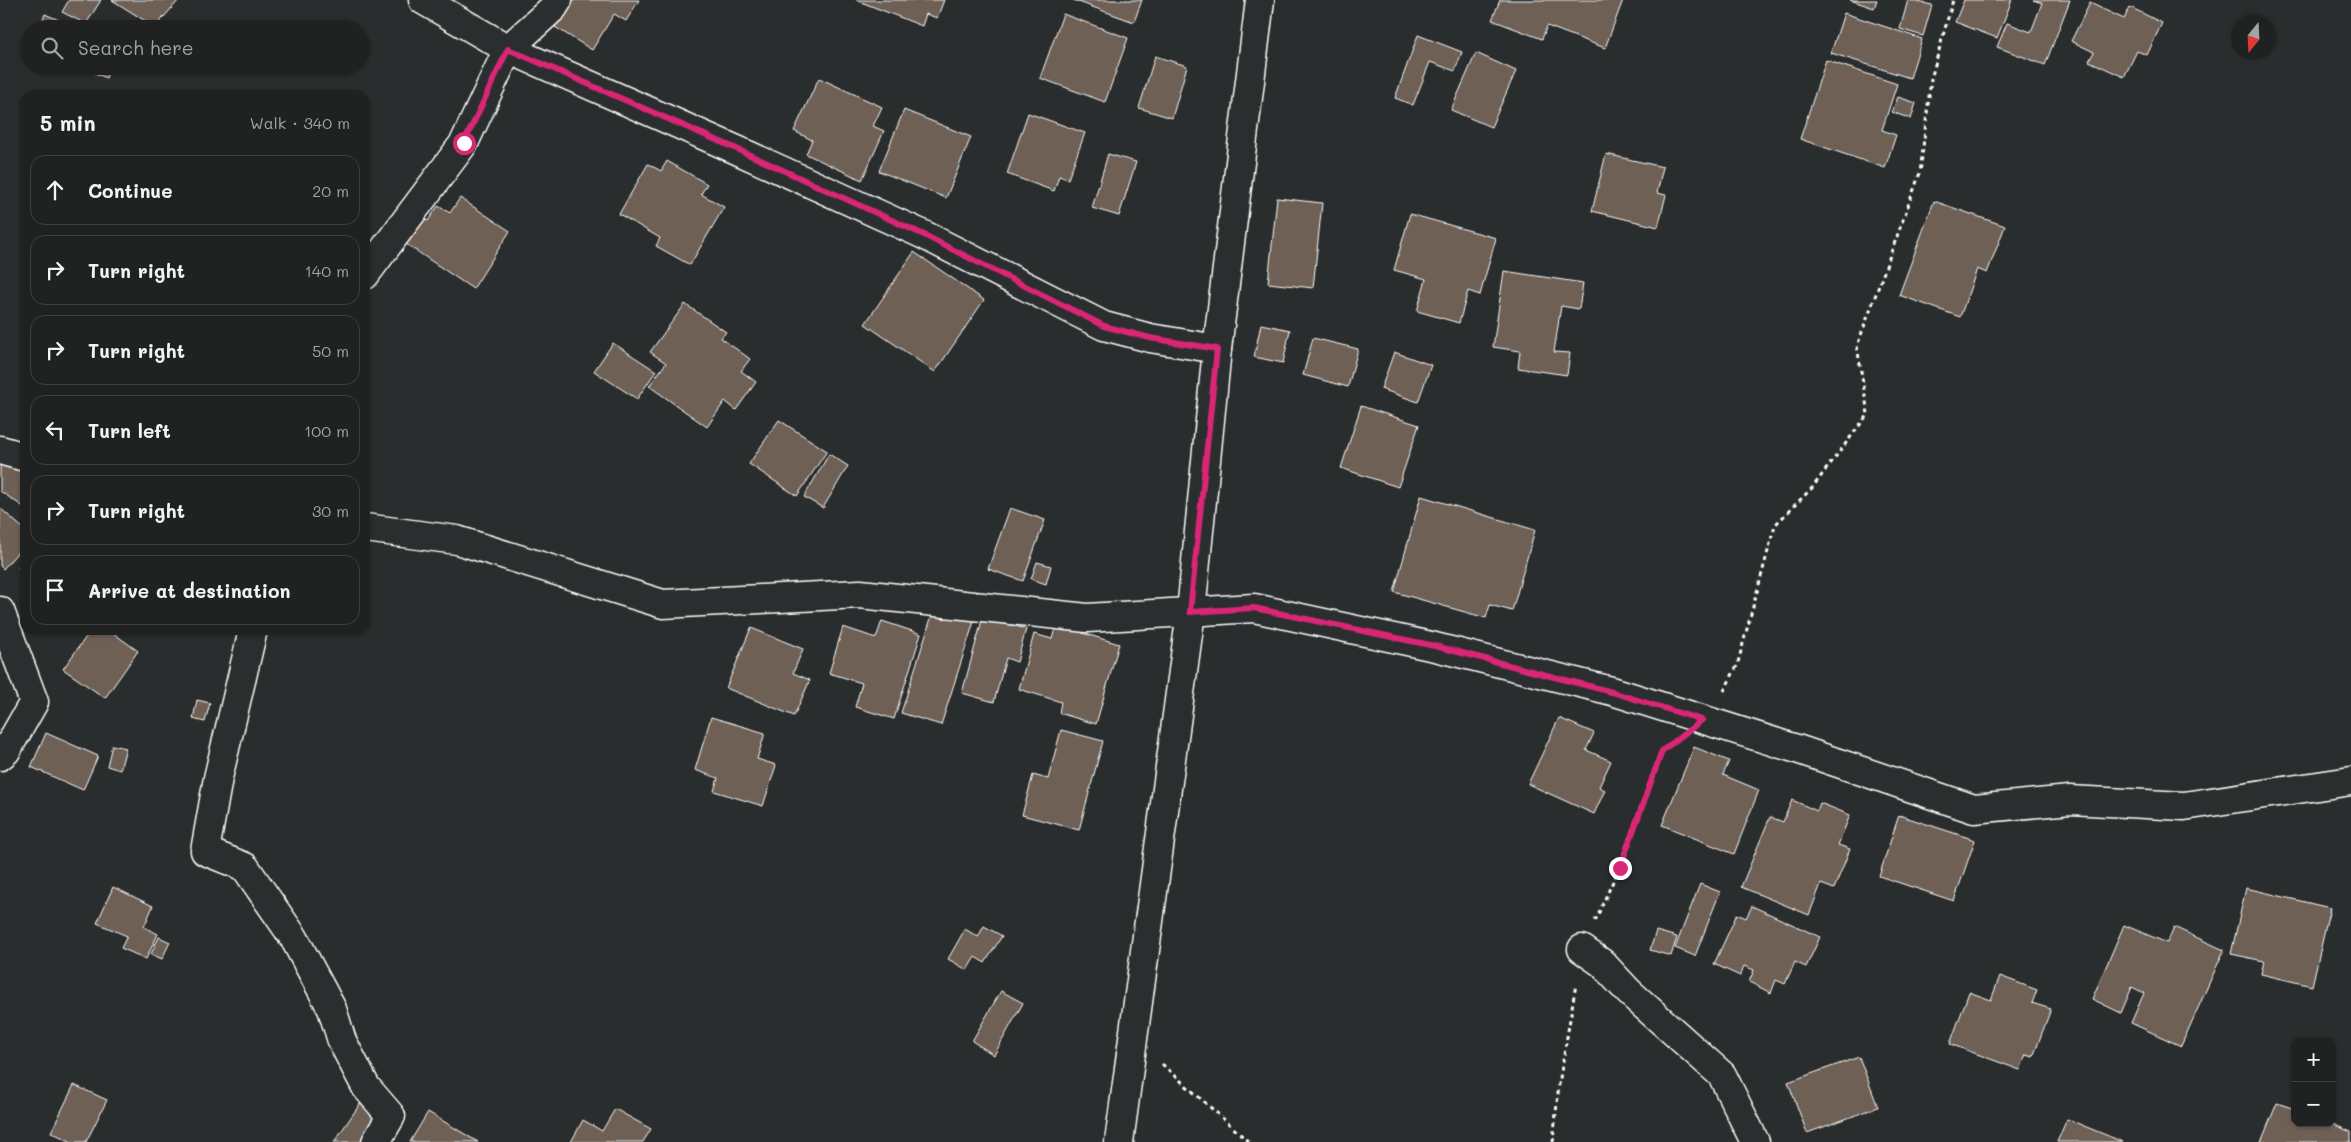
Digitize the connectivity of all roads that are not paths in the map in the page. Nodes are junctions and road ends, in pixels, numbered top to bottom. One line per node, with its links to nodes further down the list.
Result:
1 (423, 0): 4 (street)
2 (558, 0): 4 (street)
3 (1260, 0): 6 (street)
4 (508, 49): 5 (street); 6 (street)
5 (370, 269)
6 (1217, 349): 11 (street)
7 (0, 450): 8 (street)
8 (20, 456)
9 (370, 529): 11 (street)
10 (0, 611): 13 (street)
11 (1190, 612): 14 (street); 17 (street)
12 (252, 635): 16 (street)
13 (0, 756)
14 (2351, 781)
15 (1582, 949): 18 (street)
16 (376, 1142)
17 (1119, 1142)
18 (1754, 1142)

